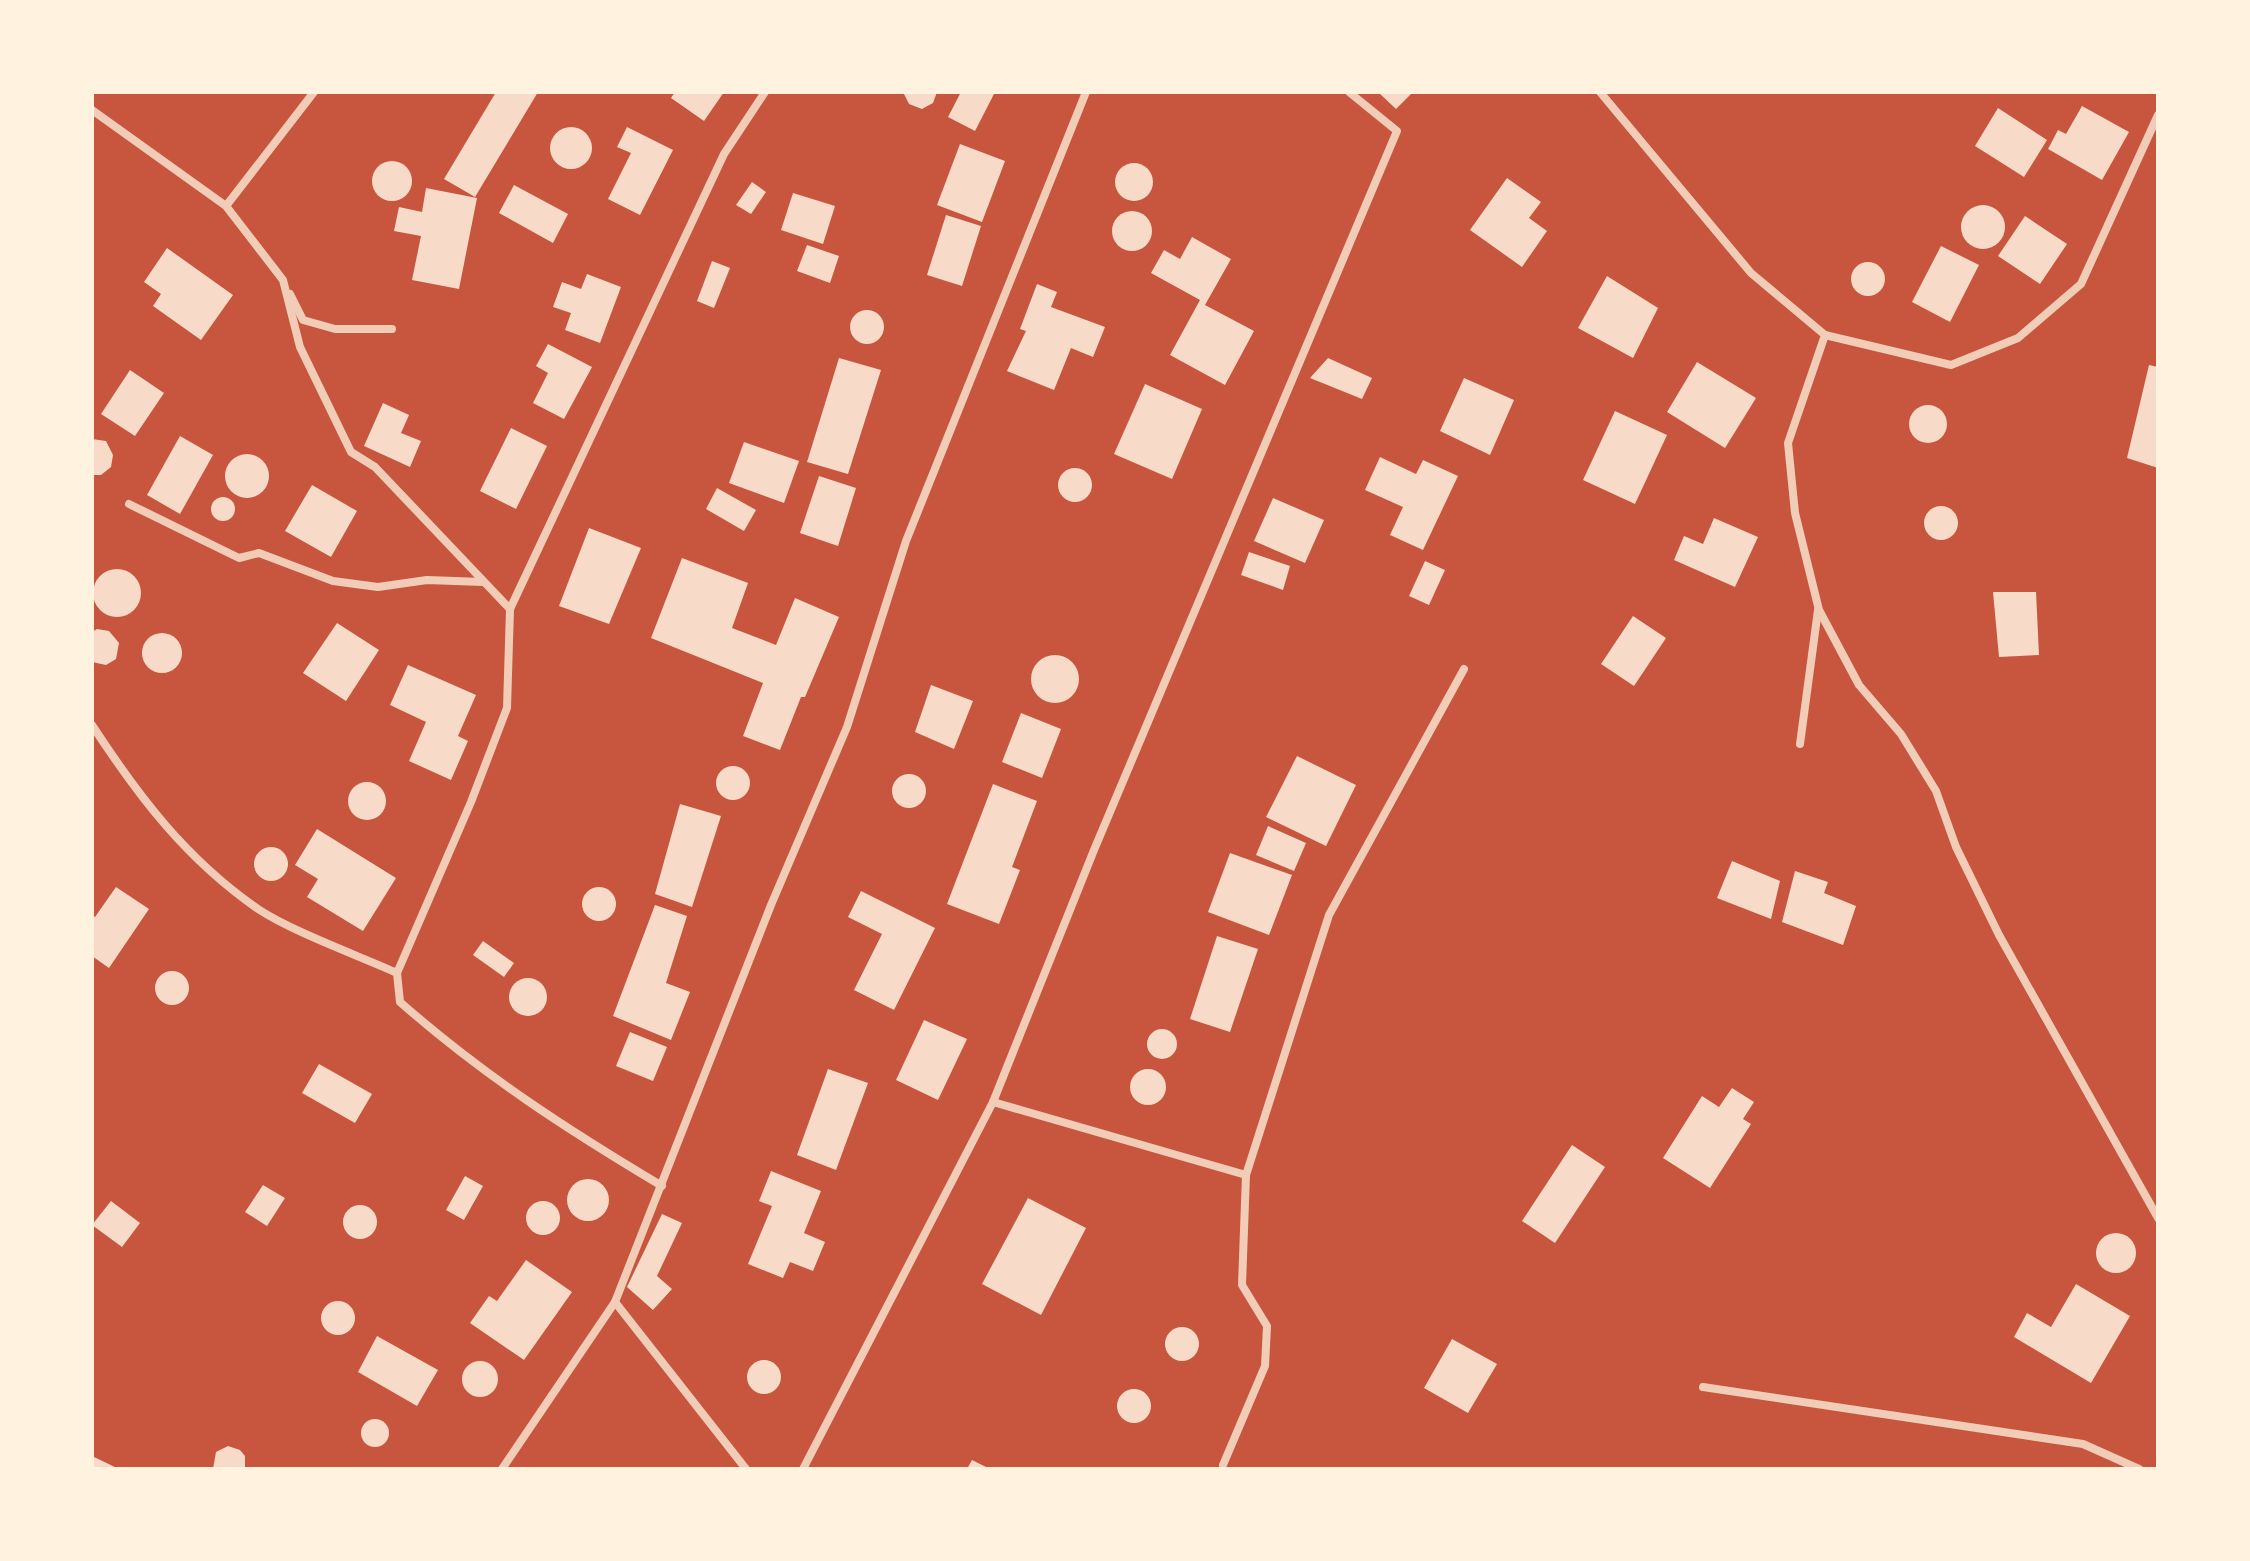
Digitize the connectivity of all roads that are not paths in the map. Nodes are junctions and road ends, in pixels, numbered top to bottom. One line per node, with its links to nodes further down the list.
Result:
1 (314, 92): 8 (street)
2 (765, 92): 14 (street)
3 (1086, 92): 22 (street)
4 (1349, 92): 20 (street)
5 (1600, 92): 11 (street)
6 (92, 110): 8 (street)
7 (2158, 115): 11 (street)
8 (226, 206): 9 (street)
9 (283, 280): 10 (street); 13 (street)
10 (392, 329)
11 (1825, 335): 15 (street)
12 (129, 504): 13 (street)
13 (483, 582): 14 (street)
14 (510, 609): 19 (street)
15 (1819, 610): 18 (street); 23 (street)
16 (1464, 669): 21 (street)
17 (92, 725): 19 (street)
18 (1800, 744)
19 (397, 973): 22 (street)
20 (993, 1102): 21 (street); 29 (street)
21 (1246, 1175): 26 (street)
22 (662, 1186): 24 (street)
23 (2158, 1218)
24 (615, 1302): 27 (street); 28 (street)
25 (1703, 1387): 30 (street)
26 (1223, 1465)
27 (502, 1469)
28 (746, 1469)
29 (803, 1469)
30 (2139, 1469)

